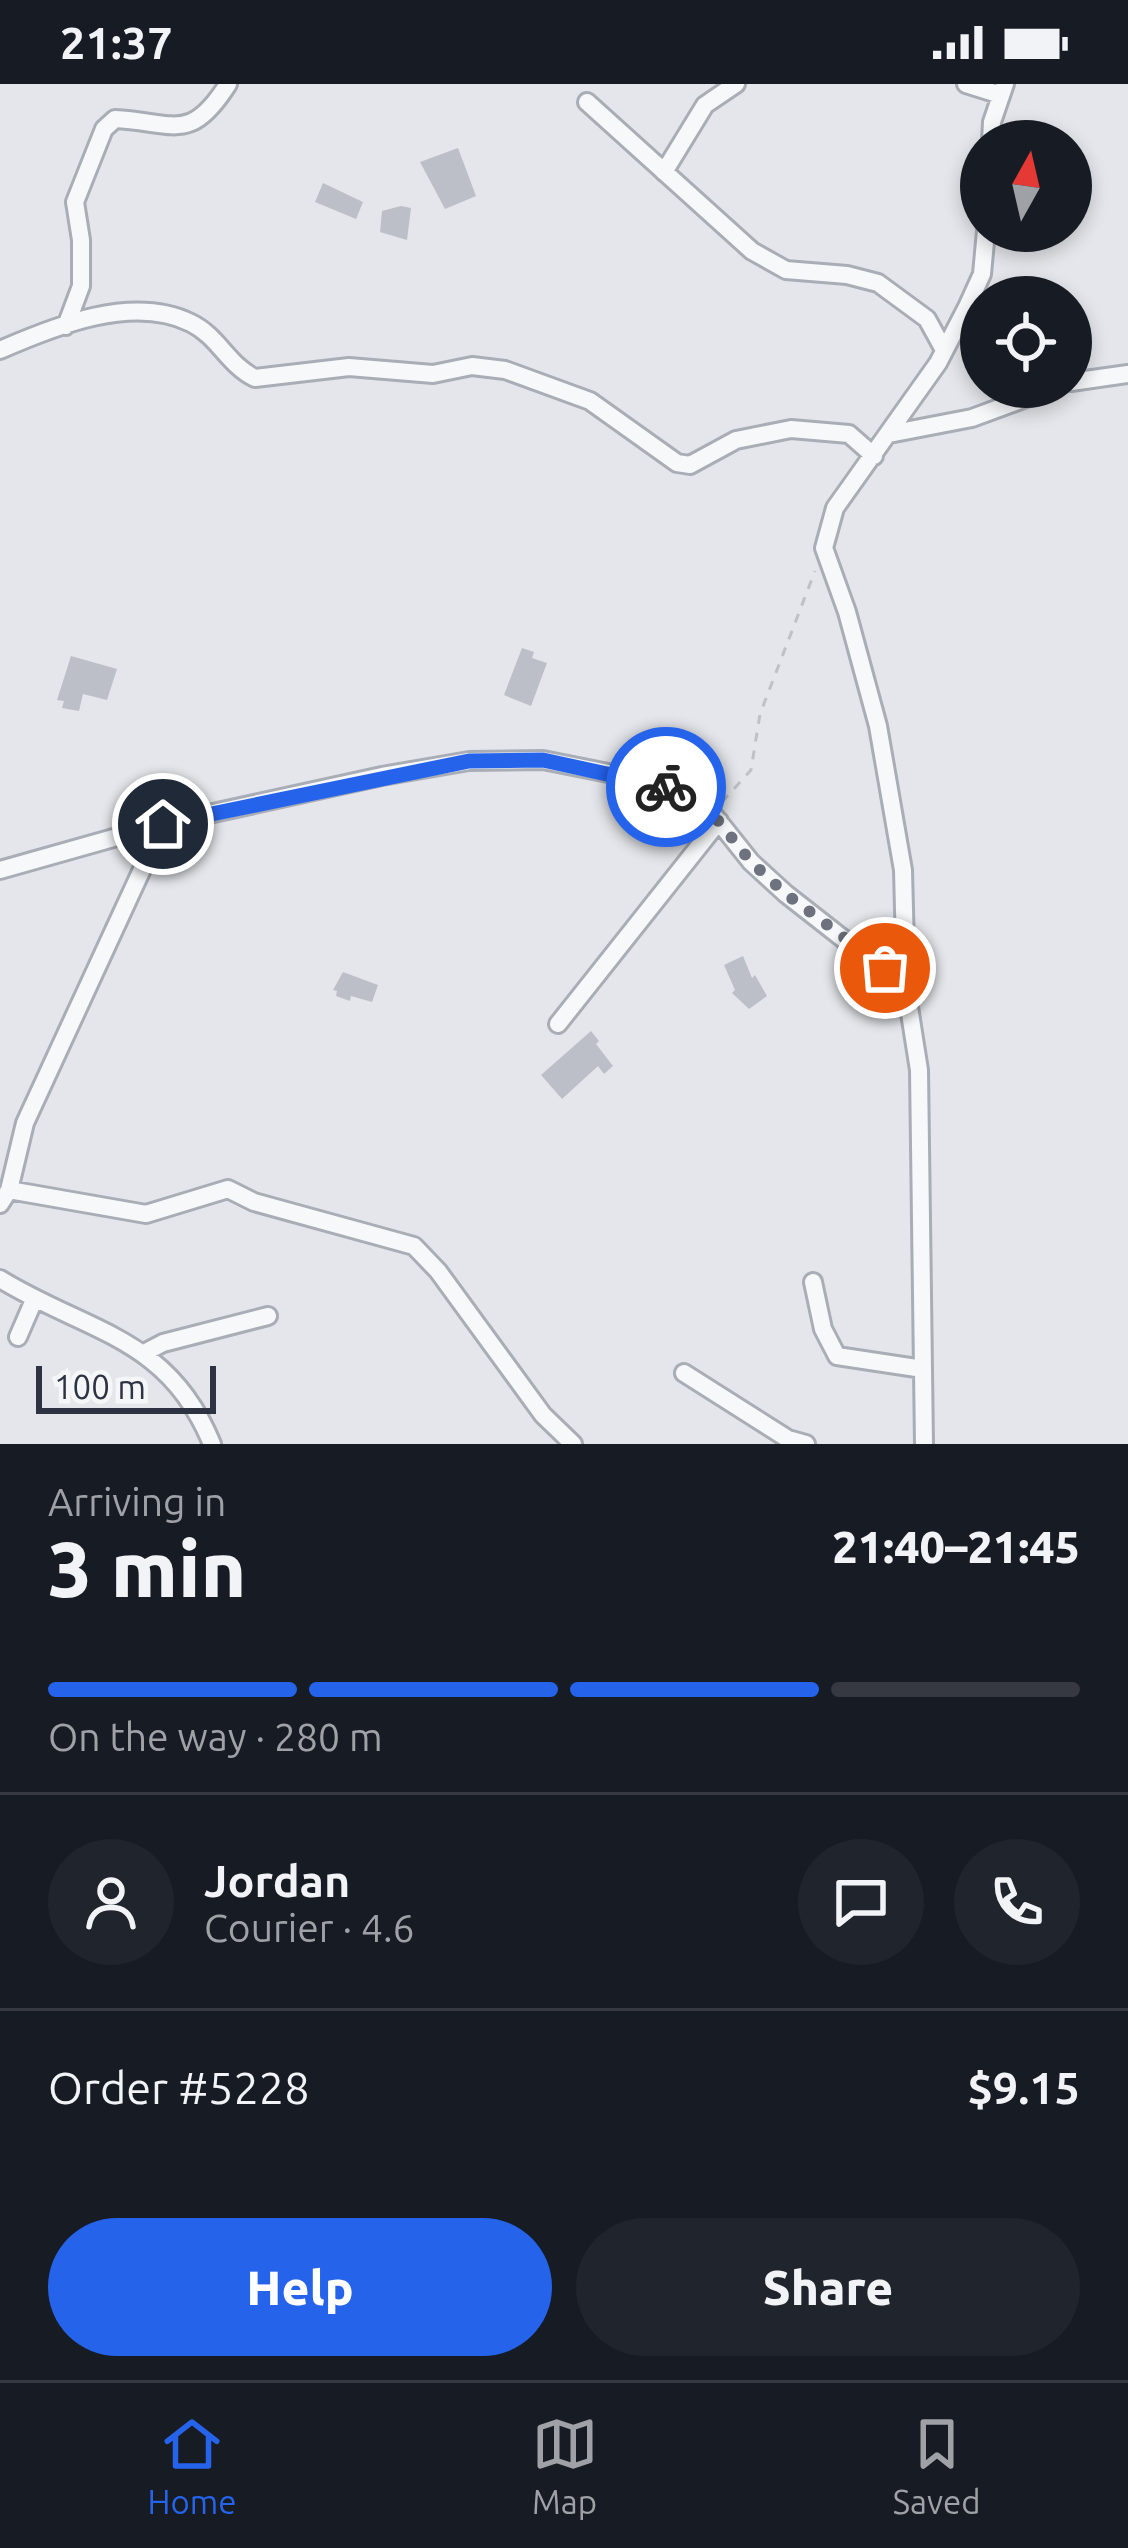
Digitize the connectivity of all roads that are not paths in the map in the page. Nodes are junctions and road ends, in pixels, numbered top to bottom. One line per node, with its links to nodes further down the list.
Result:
1 (227, 84): 9 (street)
2 (736, 84): 7 (street)
3 (966, 84): 4 (street)
4 (1003, 89): 6 (street)
5 (587, 102): 7 (street)
6 (993, 120)
7 (664, 172): 11 (street)
8 (984, 252): 11 (street)
9 (66, 326): 10 (street); 16 (street)
10 (0, 350)
11 (944, 350): 15 (street)
12 (1128, 374): 13 (street)
13 (1092, 379)
14 (999, 408): 15 (street)
15 (889, 434): 16 (street)
16 (874, 456): 20 (street)
17 (715, 816): 18 (street); 20 (street); 21 (street)
18 (163, 824): 19 (street); 22 (street)
19 (0, 870)
20 (906, 988): 29 (street)
21 (558, 1024)
22 (4, 1197): 32 (street)
23 (0, 1280): 25 (street)
24 (813, 1282): 29 (street)
25 (34, 1300): 27 (street); 28 (street)
26 (268, 1316): 28 (street)
27 (17, 1337)
28 (144, 1353): 31 (street)
29 (923, 1370): 34 (street)
30 (685, 1372): 33 (street)
31 (212, 1444)
32 (573, 1444)
33 (806, 1444)
34 (923, 1444)

